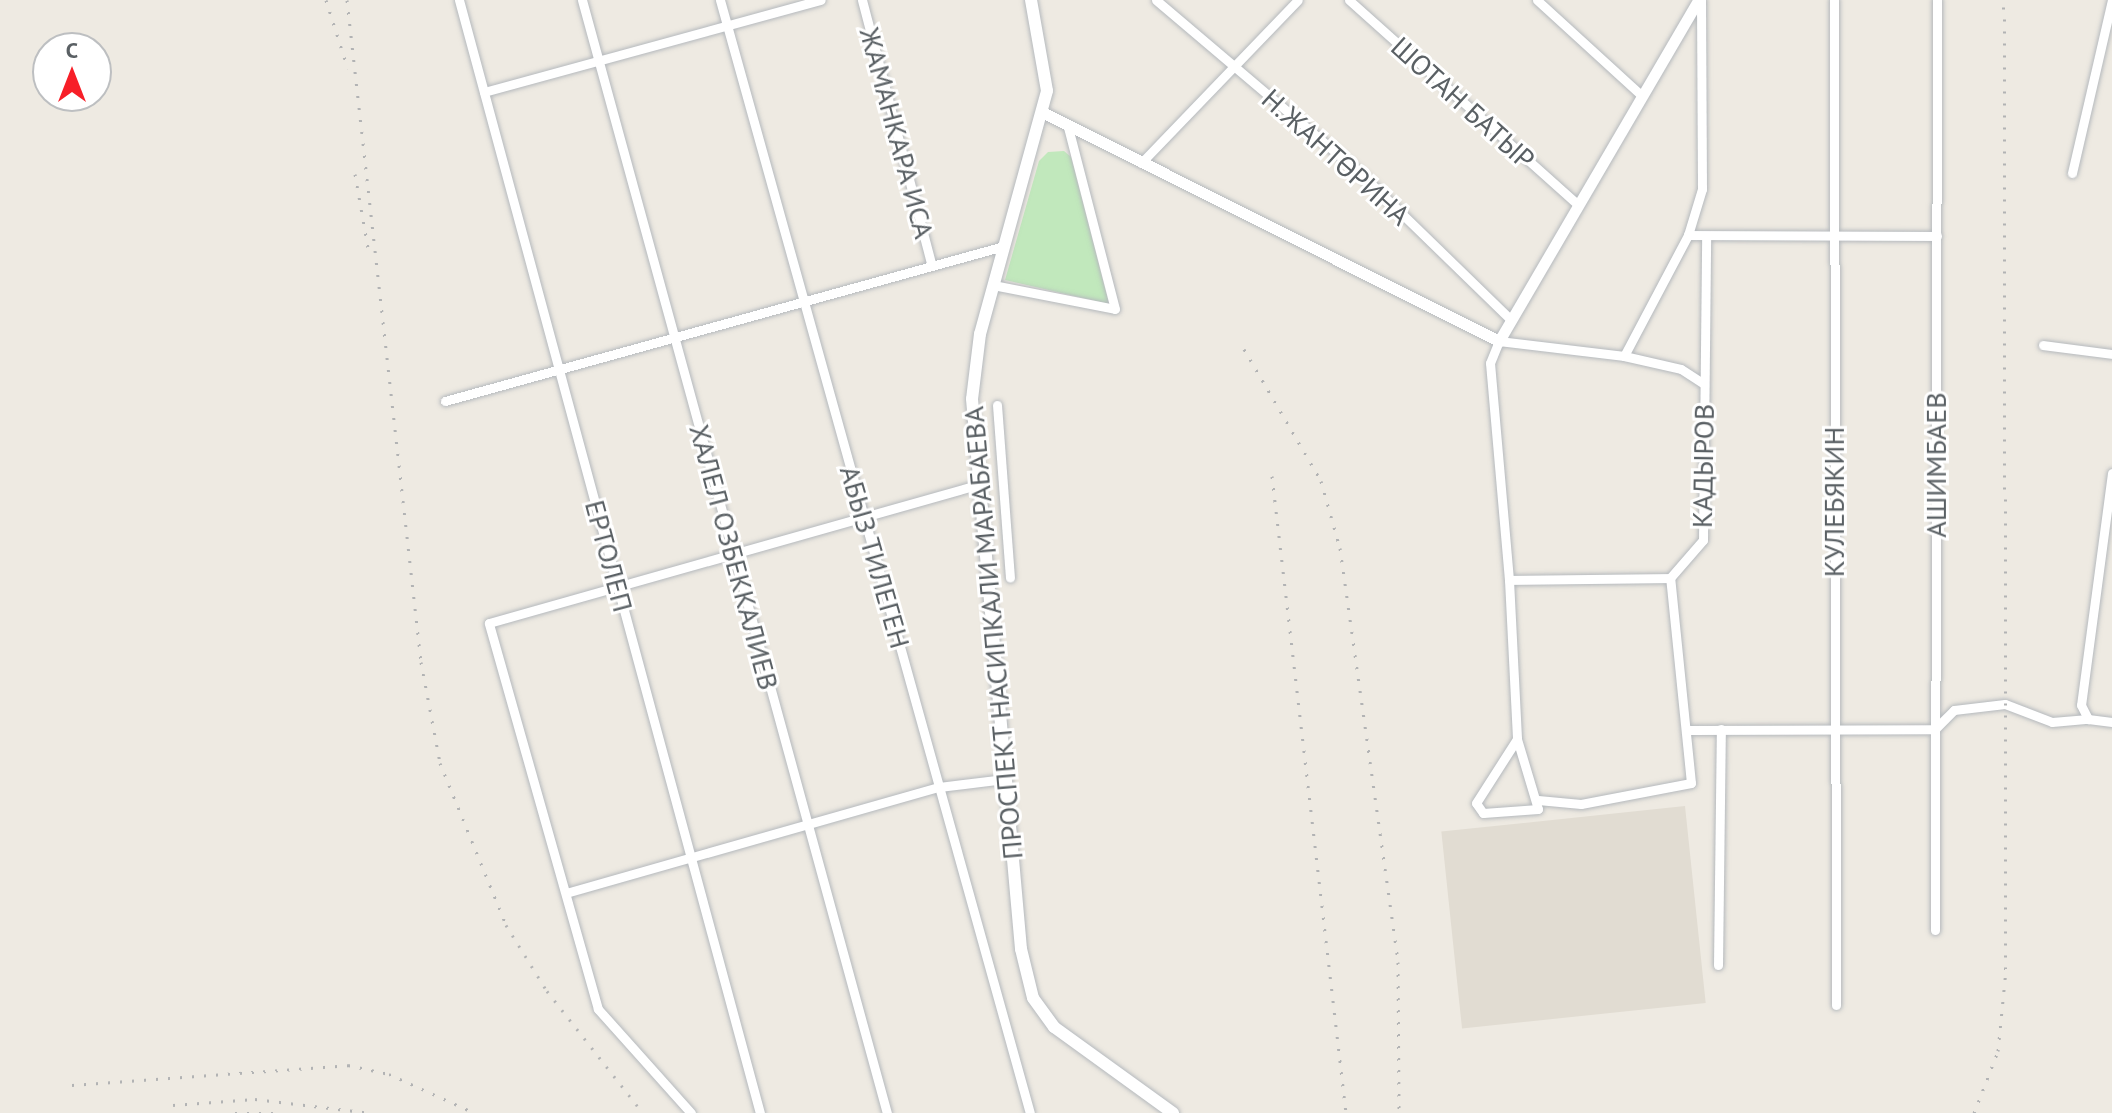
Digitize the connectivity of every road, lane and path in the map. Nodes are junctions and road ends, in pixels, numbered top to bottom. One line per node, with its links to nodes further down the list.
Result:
1 (459, 0): 18 (street, ЕРТОЛЕП)
2 (582, 0): 16 (street, ХАЛЕЛ ОЗБЕККАЛИЕВ)
3 (720, 0): 15 (street, АБЫЗ ТИЛЕГЕН)
4 (821, 0): 15 (street)
5 (862, 0): 30 (street, ЖАМАНКАРА ИСА)
6 (1031, 0): 20 (main road, ПРОСПЕКТ НАСИПКАЛИ МАРАБАЕВА)
7 (1156, 0): 17 (street, Н.ЖАНТӨРИНА)
8 (1298, 0): 17 (street)
9 (1349, 0): 24 (street, ШОТАН БАТЫР)
10 (1537, 0): 19 (street)
11 (1699, 0): 19 (street); 25 (street)
12 (1834, 0): 28 (street, КУЛЕБЯКИН)
13 (1937, 0): 27 (street, АШИМБАЕВ)
14 (2112, 0): 23 (street)
15 (727, 26): 16 (street); 32 (street, АБЫЗ ТИЛЕГЕН)
16 (599, 60): 18 (street); 34 (street, ХАЛЕЛ ОЗБЕККАЛИЕВ)
17 (1234, 66): 22 (street); 33 (street, Н.ЖАНТӨРИНА)
18 (484, 92): 39 (street, ЕРТОЛЕП)
19 (1642, 96): 24 (street)
20 (1042, 112): 21 (street); 29 (main road, ПРОСПЕКТ НАСИПКАЛИ МАРАБАЕВА)
21 (1068, 127): 22 (street); 31 (street)
22 (1141, 163): 35 (street)
23 (2072, 173)
24 (1578, 205): 33 (street)
25 (1688, 235): 26 (street); 38 (street)
26 (1706, 236): 28 (street); 40 (street, КАДЫРОВ)
27 (1937, 236): 28 (street); 55 (street, АШИМБАЕВ)
28 (1836, 238): 53 (street, КУЛЕБЯКИН)
29 (1004, 246): 30 (street); 31 (main road, ПРОСПЕКТ НАСИПКАЛИ МАРАБАЕВА)
30 (932, 266): 32 (street)
31 (993, 285): 44 (main road, ПРОСПЕКТ НАСИПКАЛИ МАРАБАЕВА)
32 (804, 302): 34 (street); 45 (street, АБЫЗ ТИЛЕГЕН)
33 (1511, 320): 35 (street)
34 (674, 337): 39 (street); 46 (street, ХАЛЕЛ ОЗБЕККАЛИЕВ)
35 (1499, 341): 38 (street); 49 (street)
36 (2043, 345): 37 (street)
37 (2112, 354)
38 (1624, 356): 40 (street)
39 (559, 368): 41 (street); 50 (street, ЕРТОЛЕП)
40 (1704, 384): 48 (street, КАДЫРОВ)
41 (445, 401)
42 (997, 405): 47 (street)
43 (2112, 473): 51 (street)
44 (977, 485): 45 (street); 58 (main road, ПРОСПЕКТ НАСИПКАЛИ МАРАБАЕВА)
45 (864, 517): 46 (street); 59 (street, АБЫЗ ТИЛЕГЕН)
46 (734, 554): 50 (street); 61 (street, ХАЛЕЛ ОЗБЕККАЛИЕВ)
47 (1010, 578)
48 (1670, 578): 49 (street); 56 (street)
49 (1509, 580): 57 (street)
50 (618, 586): 62 (street, ЕРТОЛЕП); 63 (street)
51 (2088, 719): 52 (street); 55 (street)
52 (2112, 722)
53 (1836, 726): 54 (street); 55 (street); 66 (street, КУЛЕБЯКИН)
54 (1721, 729): 56 (street); 65 (street)
55 (1935, 729): 64 (street, АШИМБАЕВ)
56 (1690, 730): 60 (street)
57 (1517, 739): 60 (street); 60 (street)
58 (1005, 779): 59 (street); 71 (main road, ПРОСПЕКТ НАСИПКАЛИ МАРАБАЕВА)
59 (939, 787): 61 (street); 70 (street, АБЫЗ ТИЛЕГЕН)
60 (1538, 800)
61 (808, 824): 62 (street); 69 (street, ХАЛЕЛ ОЗБЕККАЛИЕВ)
62 (691, 857): 63 (street); 68 (street, ЕРТОЛЕП)
63 (566, 893): 67 (street)
64 (1935, 930)
65 (1718, 965)
66 (1836, 1005)
67 (691, 1113)
68 (760, 1113)
69 (887, 1113)
70 (1030, 1113)
71 (1173, 1113)

